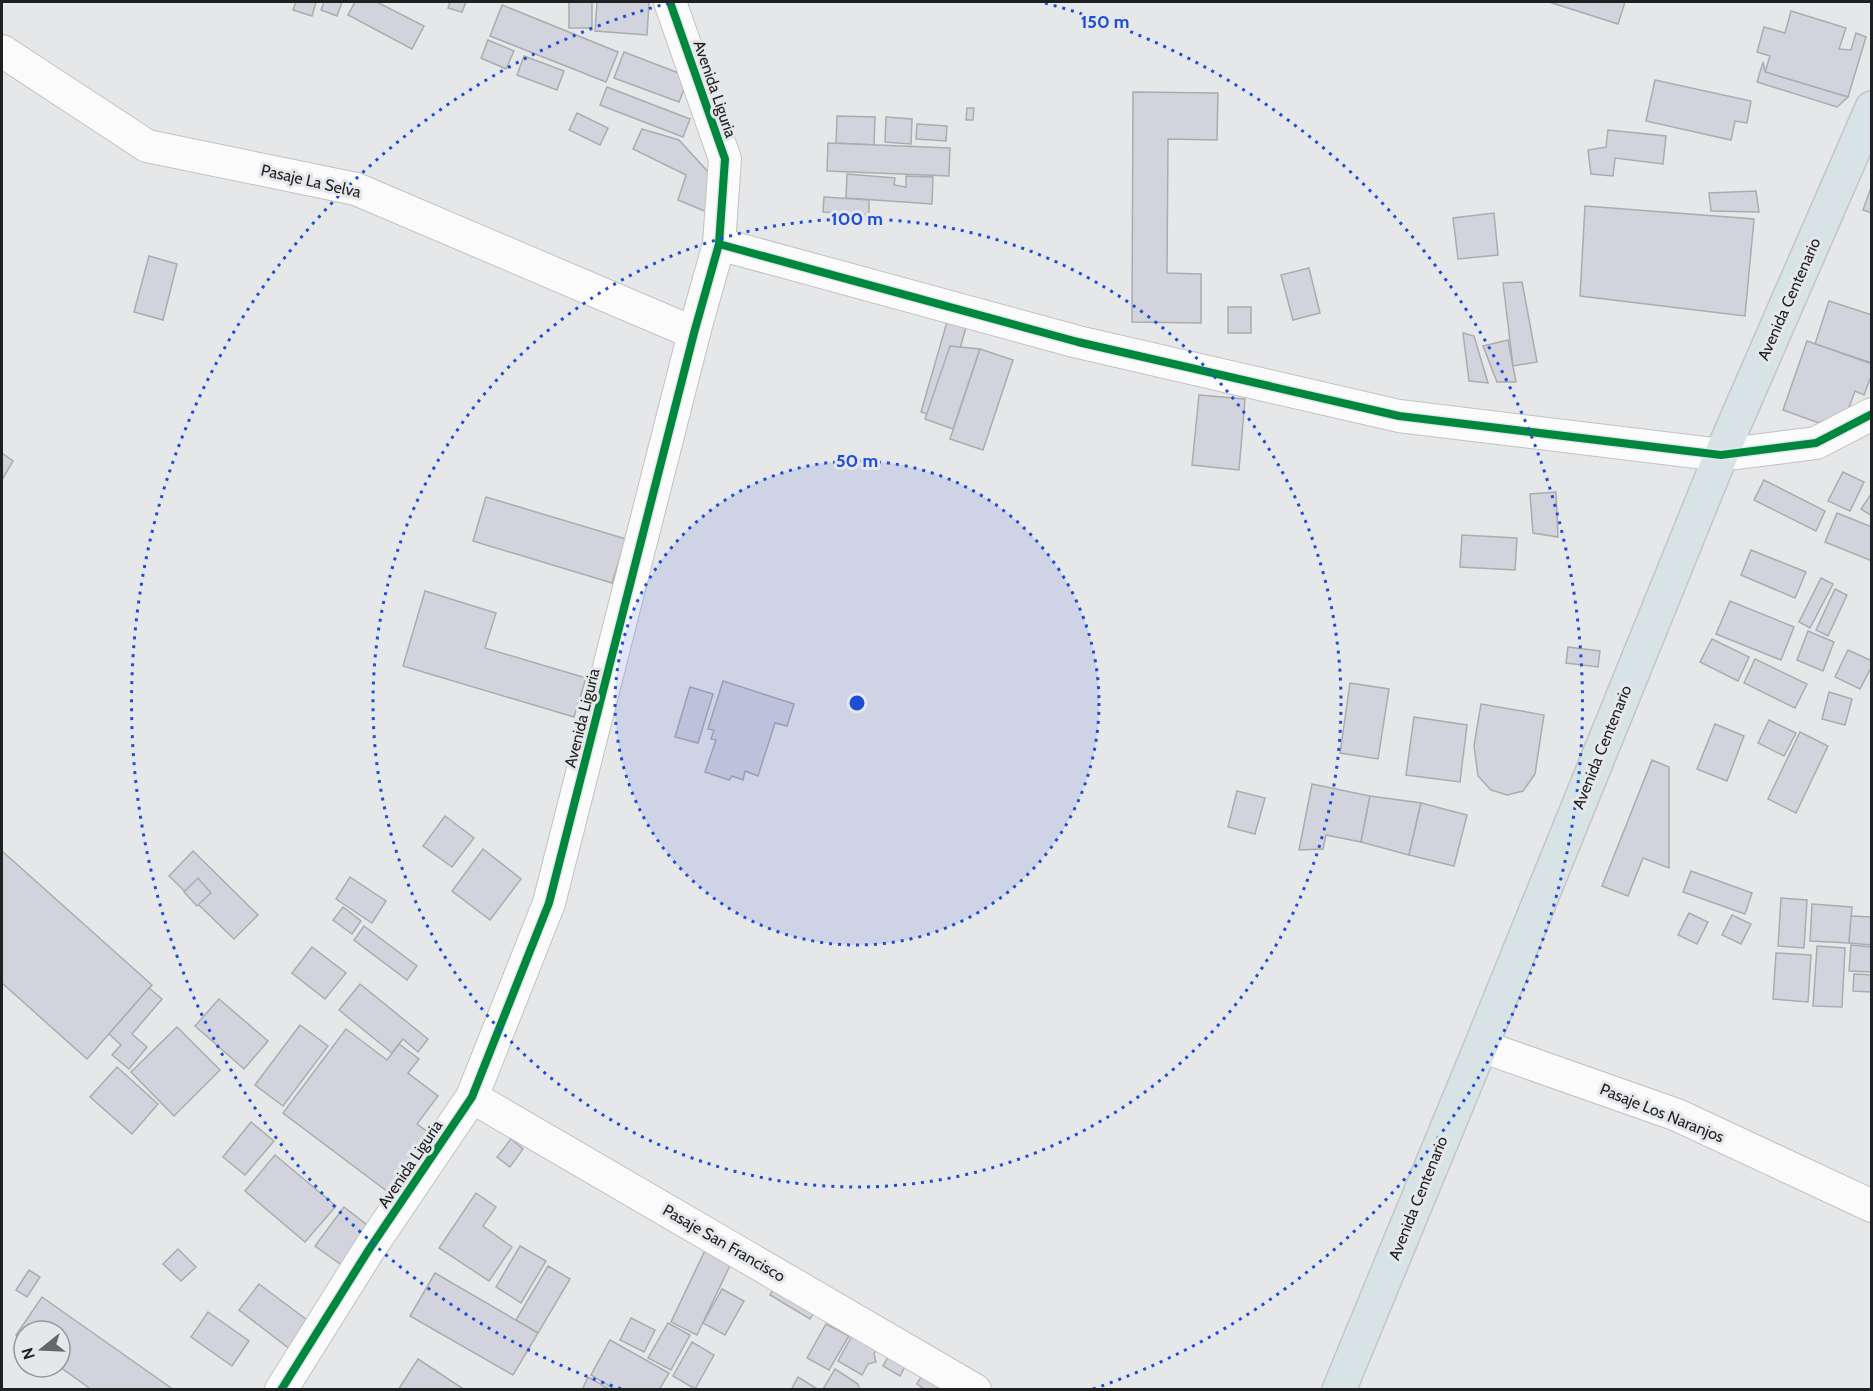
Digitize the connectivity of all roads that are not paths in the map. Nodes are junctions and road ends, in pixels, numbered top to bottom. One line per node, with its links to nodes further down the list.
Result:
1 (670, 2): 4 (street, Avenida Liguria)
2 (2, 51): 5 (street, Pasaje La Selva)
3 (1872, 108): 7 (main road, Avenida Centenario)
4 (719, 243): 5 (street, Avenida Liguria); 7 (street)
5 (694, 333): 9 (street, Avenida Liguria)
6 (1872, 414): 7 (street)
7 (1720, 455): 8 (main road, Avenida Centenario)
8 (1481, 1046): 10 (street, Pasaje Los Naranjos); 13 (main road, Avenida Centenario)
9 (472, 1097): 11 (street, Avenida Liguria); 12 (street, Pasaje San Francisco)
10 (1872, 1206)
11 (281, 1389)
12 (975, 1389)
13 (1339, 1389)

